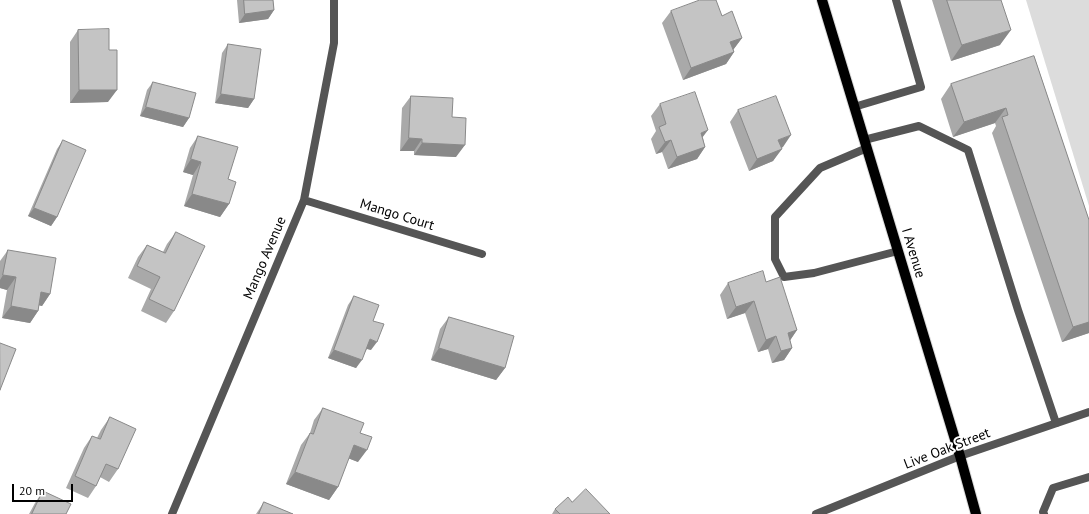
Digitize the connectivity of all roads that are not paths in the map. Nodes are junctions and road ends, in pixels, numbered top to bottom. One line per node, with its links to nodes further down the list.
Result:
1 (334, 0): 6 (street, Mango Avenue)
2 (822, 0): 4 (main road, I Avenue)
3 (896, 0): 4 (street)
4 (854, 107): 5 (main road, I Avenue)
5 (866, 144): 7 (main road, I Avenue); 7 (street); 10 (street)
6 (304, 200): 8 (street, Mango Court); 13 (street, Mango Avenue)
7 (898, 252): 11 (main road, I Avenue)
8 (482, 254)
9 (1089, 412): 10 (street, Live Oak Street)
10 (1056, 423): 11 (street, Live Oak Street)
11 (960, 456): 14 (street, Live Oak Street); 15 (main road, I Avenue)
12 (1089, 477): 16 (street)
13 (172, 514)
14 (816, 514)
15 (976, 514)
16 (1044, 514)

